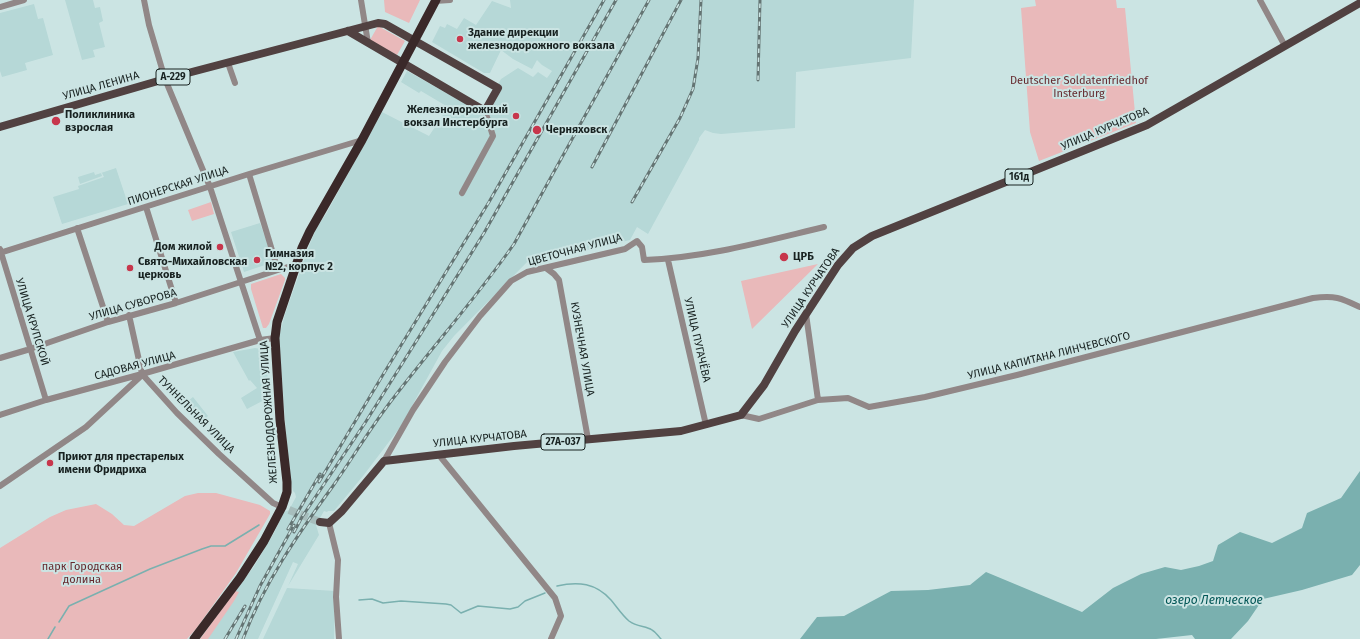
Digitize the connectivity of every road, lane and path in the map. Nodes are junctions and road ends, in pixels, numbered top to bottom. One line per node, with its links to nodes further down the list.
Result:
1 (24, 0): 8 (street)
2 (144, 0): 16 (street)
3 (361, 0): 9 (street)
4 (436, 0): 5 (street); 11 (highway, ЖЕЛЕЗНОДОРОЖНАЯ УЛИЦА)
5 (450, 0)
6 (1260, 0): 13 (street)
7 (1360, 3): 13 (main road, УЛИЦА КУРЧАТОВА / 161д)
8 (0, 7)
9 (366, 26): 10 (main road, УЛИЦА ЛЕНИНА); 11 (main road, УЛИЦА ЛЕНИНА); 12 (street)
10 (348, 31): 12 (main road); 14 (main road, УЛИЦА ЛЕНИНА / А-229)
11 (415, 41): 15 (highway, ЖЕЛЕЗНОДОРОЖНАЯ УЛИЦА); 18 (main road, УЛИЦА ЛЕНИНА)
12 (368, 43): 15 (main road)
13 (1285, 46): 35 (main road, УЛИЦА КУРЧАТОВА / 161д)
14 (228, 63): 16 (main road, УЛИЦА ЛЕНИНА / А-229); 17 (street)
15 (403, 64): 18 (main road); 20 (highway, ЖЕЛЕЗНОДОРОЖНАЯ УЛИЦА)
16 (165, 79): 19 (main road, УЛИЦА ЛЕНИНА / А-229); 22 (street)
17 (236, 83)
18 (485, 111): 23 (street)
19 (0, 127)
20 (362, 140): 21 (street, ПИОНЕРСКАЯ УЛИЦА); 29 (highway, ЖЕЛЕЗНОДОРОЖНАЯ УЛИЦА)
21 (249, 174): 22 (street, ПИОНЕРСКАЯ УЛИЦА); 31 (street)
22 (212, 188): 24 (street, ПИОНЕРСКАЯ УЛИЦА); 32 (street)
23 (462, 193)
24 (146, 207): 26 (street, ПИОНЕРСКАЯ УЛИЦА); 33 (street)
25 (824, 227): 28 (street, ЦВЕТОЧНАЯ УЛИЦА)
26 (78, 228): 27 (street, ПИОНЕРСКАЯ УЛИЦА); 37 (street)
27 (0, 252): 40 (street, УЛИЦА КРУПСКОЙ)
28 (668, 260): 30 (street, ЦВЕТОЧНАЯ УЛИЦА); 47 (street, УЛИЦА ПУГАЧЁВА)
29 (296, 267): 31 (street, УЛИЦА СУВОРОВА); 38 (highway, ЖЕЛЕЗНОДОРОЖНАЯ УЛИЦА)
30 (546, 268): 48 (street, КУЗНЕЧНАЯ УЛИЦА); 50 (street, ЦВЕТОЧНАЯ УЛИЦА)
31 (278, 270): 32 (street, УЛИЦА СУВОРОВА)
32 (240, 282): 33 (street, УЛИЦА СУВОРОВА); 39 (street)
33 (176, 303): 36 (street, УЛИЦА СУВОРОВА)
34 (1360, 307): 44 (street, УЛИЦА КАПИТАНА ЛИНЧЕВСКОГО)
35 (806, 314): 44 (street); 46 (main road, УЛИЦА КУРЧАТОВА / 161д)
36 (129, 315): 37 (street, УЛИЦА СУВОРОВА); 42 (street, ТУННЕЛЬНАЯ УЛИЦА)
37 (108, 322): 40 (street, УЛИЦА СУВОРОВА)
38 (275, 338): 39 (street, САДОВАЯ УЛИЦА); 52 (highway, ЖЕЛЕЗНОДОРОЖНАЯ УЛИЦА)
39 (260, 340): 42 (street, САДОВАЯ УЛИЦА)
40 (30, 349): 41 (street, УЛИЦА СУВОРОВА); 43 (street, УЛИЦА КРУПСКОЙ)
41 (0, 358)
42 (142, 374): 43 (street, САДОВАЯ УЛИЦА); 51 (street); 52 (street, ТУННЕЛЬНАЯ УЛИЦА)
43 (46, 400): 45 (street, САДОВАЯ УЛИЦА)
44 (818, 400): 46 (street, УЛИЦА КАПИТАНА ЛИНЧЕВСКОГО)
45 (0, 415)
46 (741, 415): 47 (main road, УЛИЦА КУРЧАТОВА / 27А-037)
47 (706, 425): 48 (main road, УЛИЦА КУРЧАТОВА / 27А-037)
48 (588, 439): 49 (main road, УЛИЦА КУРЧАТОВА / 27А-037)
49 (439, 455): 50 (main road, УЛИЦА КУРЧАТОВА / 27А-037); 57 (street)
50 (384, 462): 54 (main road)
51 (0, 486)
52 (286, 508): 55 (highway, ЖЕЛЕЗНОДОРОЖНАЯ УЛИЦА)
53 (320, 522): 54 (main road)
54 (328, 523): 56 (street)
55 (194, 639)
56 (339, 639)
57 (551, 639)

